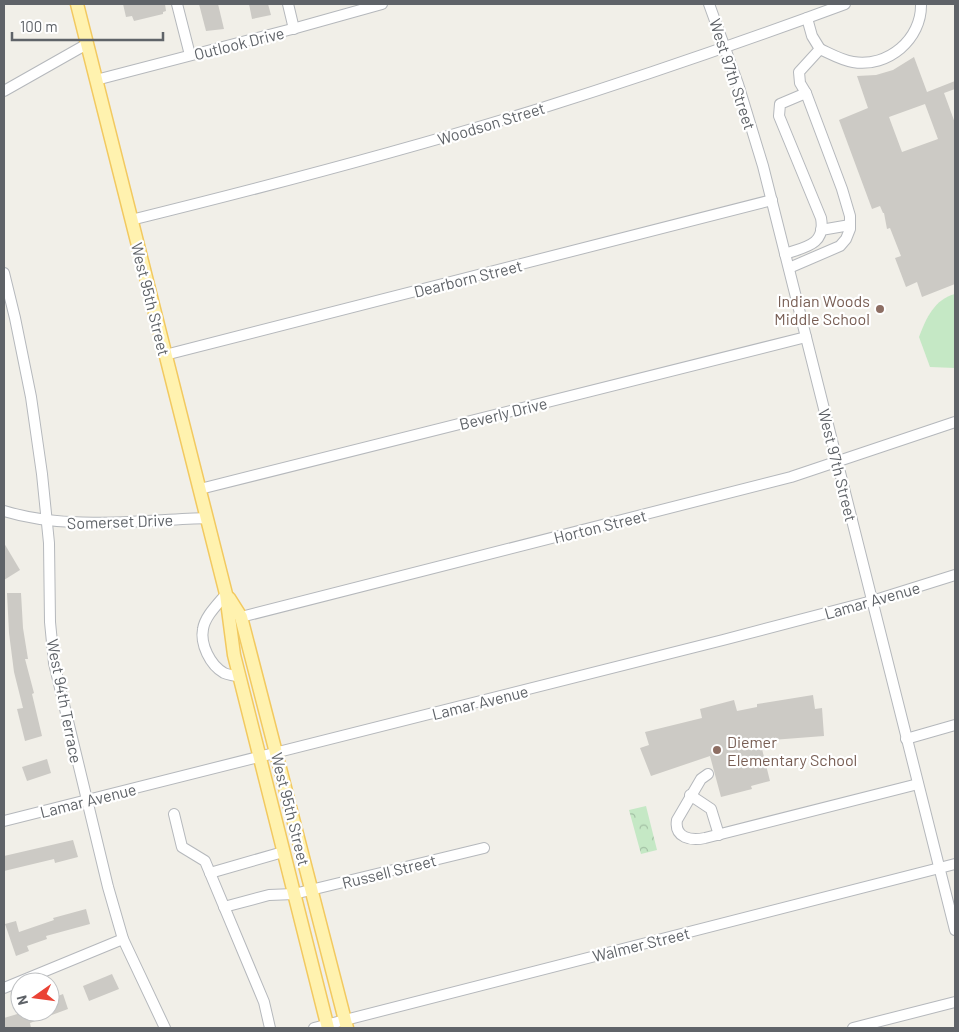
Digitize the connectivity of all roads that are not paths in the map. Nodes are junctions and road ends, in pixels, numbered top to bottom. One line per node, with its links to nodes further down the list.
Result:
1 (77, 4): 10 (main road, West 95th Street)
2 (178, 4): 13 (street)
3 (288, 4): 9 (street)
4 (382, 4): 9 (street, Outlook Drive)
5 (709, 4): 11 (street, West 97th Street)
6 (845, 4): 8 (street, Woodson Street)
7 (921, 4): 12 (street)
8 (807, 18): 11 (street, Woodson Street); 12 (street)
9 (294, 28): 13 (street, Outlook Drive)
10 (87, 44): 14 (main road, West 95th Street); 15 (street)
11 (725, 47): 17 (street, West 97th Street); 18 (street, Woodson Street)
12 (820, 49): 16 (street)
13 (190, 55): 14 (street, Outlook Drive)
14 (96, 80): 18 (main road, West 95th Street)
15 (4, 91)
16 (806, 93): 19 (street); 20 (street)
17 (772, 200): 21 (street, West 97th Street); 25 (street, Dearborn Street)
18 (131, 220): 25 (main road, West 95th Street)
19 (850, 225): 20 (street); 22 (street)
20 (821, 230): 21 (street)
21 (785, 254): 22 (street, West 97th Street)
22 (789, 268): 24 (street, West 97th Street)
23 (4, 272): 31 (street, West 94th Terrace)
24 (806, 337): 27 (street, West 97th Street); 28 (street, Beverly Drive)
25 (165, 355): 28 (main road, West 95th Street)
26 (955, 422): 27 (street, Horton Street)
27 (837, 462): 34 (street, West 97th Street); 35 (street, Horton Street)
28 (200, 489): 30 (main road, West 95th Street)
29 (4, 511): 31 (street, Somerset Drive)
30 (207, 518): 31 (street, Somerset Drive); 33 (main road, West 95th Street)
31 (46, 520): 44 (street, West 94th Terrace)
32 (955, 575): 34 (street, Lamar Avenue)
33 (226, 594): 35 (main road, West 95th Street); 36 (main road, West 95th Street); 36 (street)
34 (872, 601): 38 (street, West 97th Street); 39 (street, Lamar Avenue)
35 (241, 617): 39 (main road, West 95th Street)
36 (239, 677): 40 (main road, West 95th Street)
37 (955, 725): 38 (street)
38 (906, 739): 42 (street, West 97th Street)
39 (277, 753): 40 (street, Lamar Avenue); 53 (main road, West 95th Street)
40 (259, 758): 44 (street, Lamar Avenue); 49 (main road, West 95th Street)
41 (708, 774): 43 (street)
42 (918, 784): 47 (street); 51 (street, West 97th Street)
43 (690, 796): 47 (street); 47 (street)
44 (86, 801): 46 (street, Lamar Avenue); 57 (street, West 94th Terrace)
45 (174, 814): 52 (street)
46 (4, 821)
47 (719, 835)
48 (484, 848): 53 (street, Russell Street)
49 (284, 852): 52 (street); 54 (main road, West 95th Street)
50 (955, 864): 51 (street, Walmer Street)
51 (940, 868): 56 (street, West 97th Street); 60 (street, Walmer Street)
52 (210, 873): 55 (street)
53 (312, 890): 54 (street, Russell Street); 60 (main road, West 95th Street)
54 (294, 894): 55 (street, Russell Street); 61 (main road, West 95th Street)
55 (224, 907): 63 (street)
56 (955, 930)
57 (123, 939): 58 (street); 62 (street, West 94th Terrace)
58 (4, 988)
59 (955, 1002): 65 (street)
60 (346, 1024): 61 (street, Walmer Street)
61 (328, 1026): 64 (street, Walmer Street)
62 (165, 1028)
63 (270, 1028)
64 (314, 1028)
65 (853, 1028)

